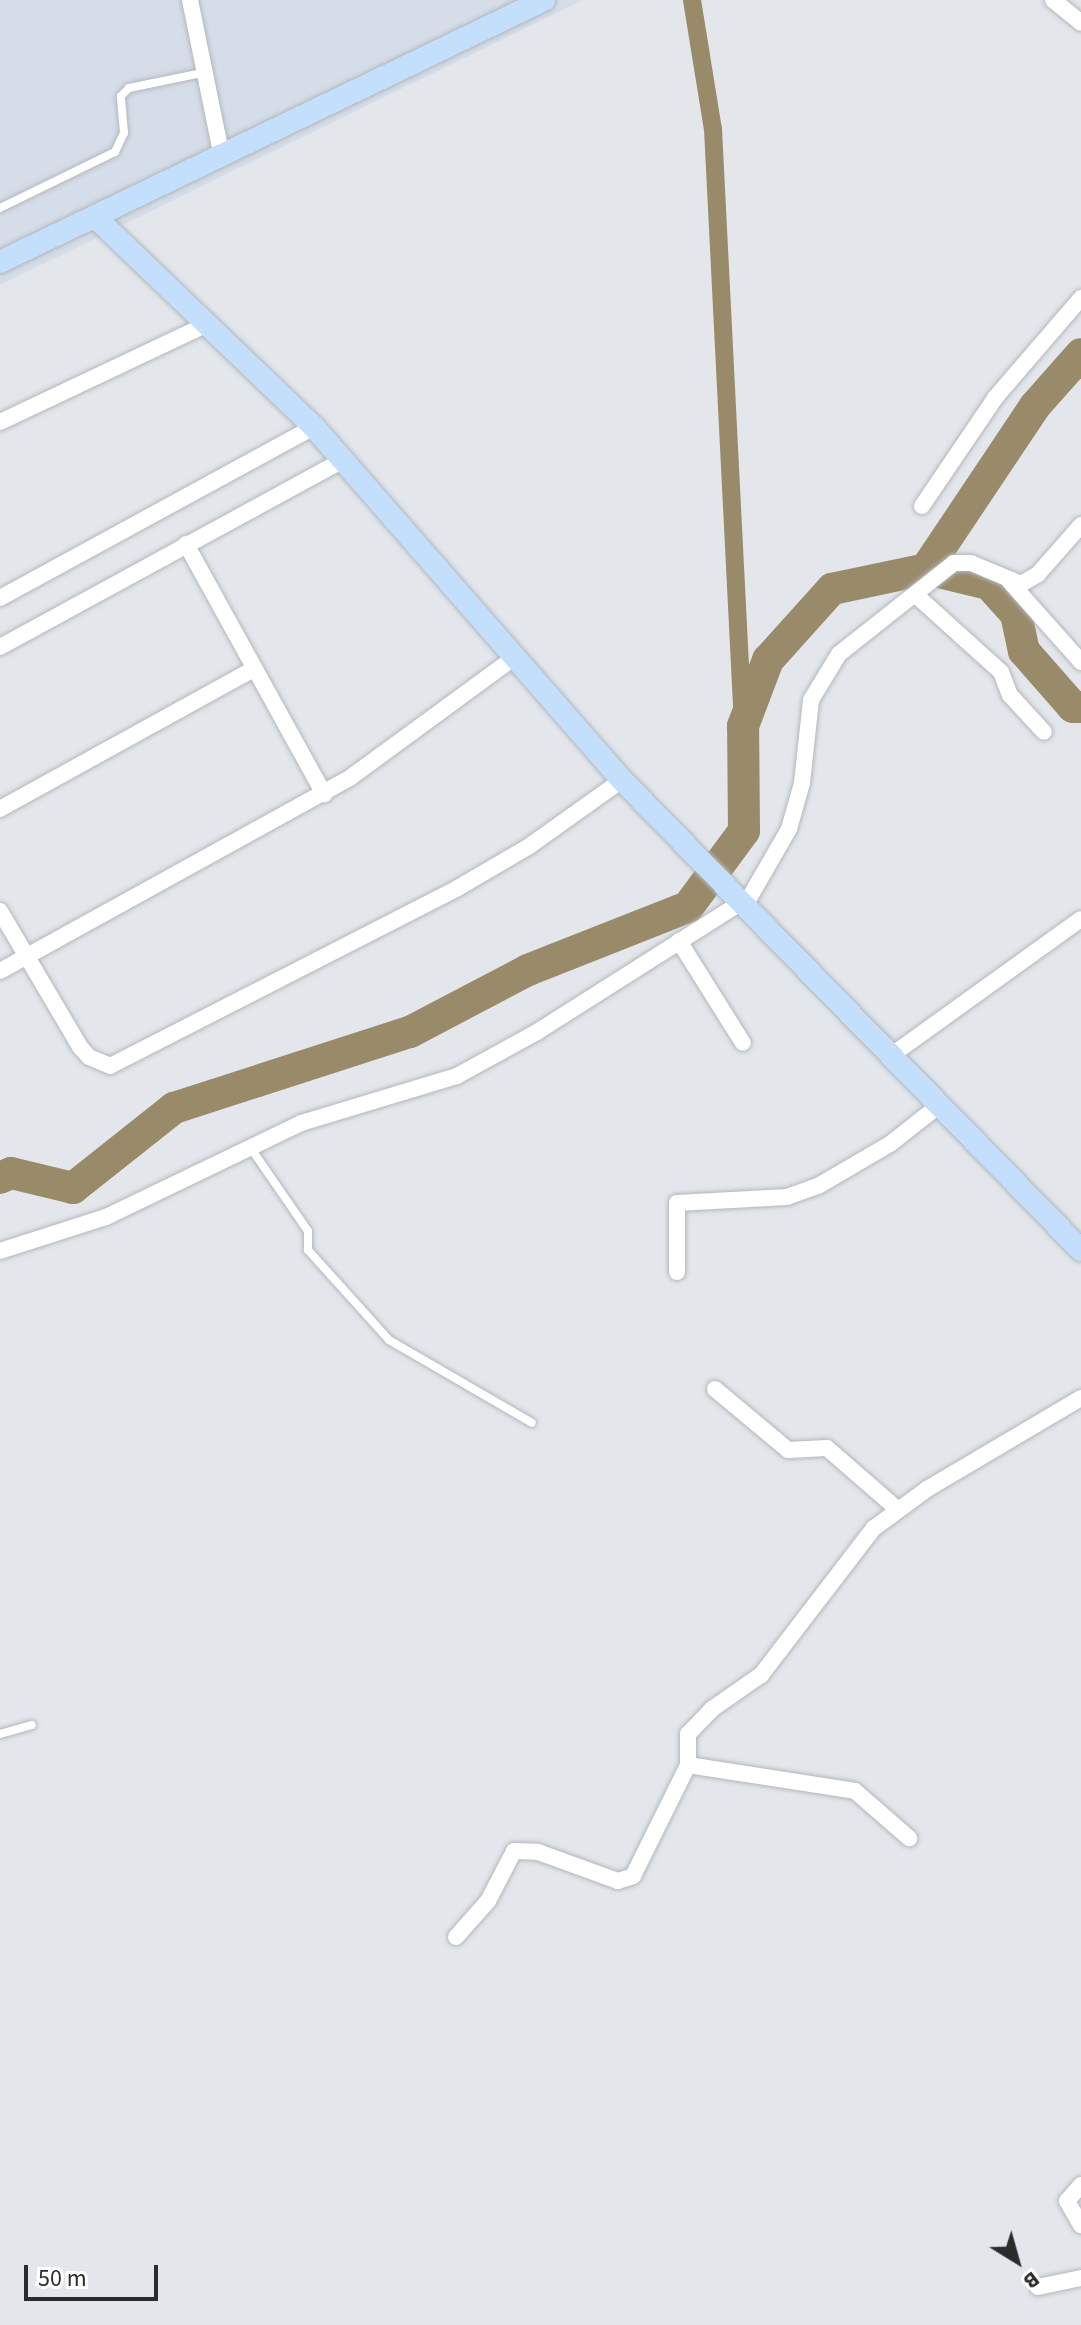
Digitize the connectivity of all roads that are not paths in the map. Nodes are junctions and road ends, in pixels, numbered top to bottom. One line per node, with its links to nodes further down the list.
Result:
1 (190, 0): 5 (street)
2 (544, 0): 6 (street)
3 (1053, 0): 4 (street)
4 (1081, 23)
5 (202, 73): 6 (street); 7 (lane)
6 (221, 153): 8 (street)
7 (0, 208)
8 (95, 217): 9 (street); 11 (street)
9 (0, 262)
10 (1081, 298): 15 (street)
11 (207, 324): 12 (street); 13 (street)
12 (0, 422)
13 (314, 427): 14 (street); 20 (street)
14 (345, 459): 17 (street); 22 (street)
15 (922, 506)
16 (1081, 525): 18 (street)
17 (186, 544): 21 (street); 24 (street)
18 (1010, 582): 19 (street); 23 (street)
19 (926, 589): 25 (street); 29 (street)
20 (0, 598)
21 (0, 647)
22 (512, 659): 26 (street); 27 (street)
23 (1081, 662)
24 (254, 669): 27 (street); 28 (street)
25 (1044, 732)
26 (622, 780): 29 (street); 33 (street)
27 (324, 794): 33 (street)
28 (0, 809)
29 (740, 903): 32 (street); 36 (street)
30 (0, 911): 33 (street)
31 (1081, 919): 36 (street)
32 (679, 941): 35 (street); 38 (street)
33 (24, 958): 34 (street)
34 (0, 971)
35 (743, 1043)
36 (889, 1057): 37 (street)
37 (937, 1107): 39 (street); 41 (street)
38 (249, 1146): 40 (street); 44 (lane)
39 (1081, 1250)
40 (0, 1251)
41 (677, 1272)
42 (715, 1389): 45 (street)
43 (1081, 1398): 45 (street)
44 (532, 1423)
45 (896, 1508): 48 (street)
46 (32, 1725): 47 (lane)
47 (0, 1734)
48 (688, 1765): 49 (street); 50 (street)
49 (909, 1838)
50 (456, 1937)
51 (1081, 2185): 52 (street)
52 (1081, 2225)
53 (1081, 2278): 54 (street)
54 (1038, 2287)

